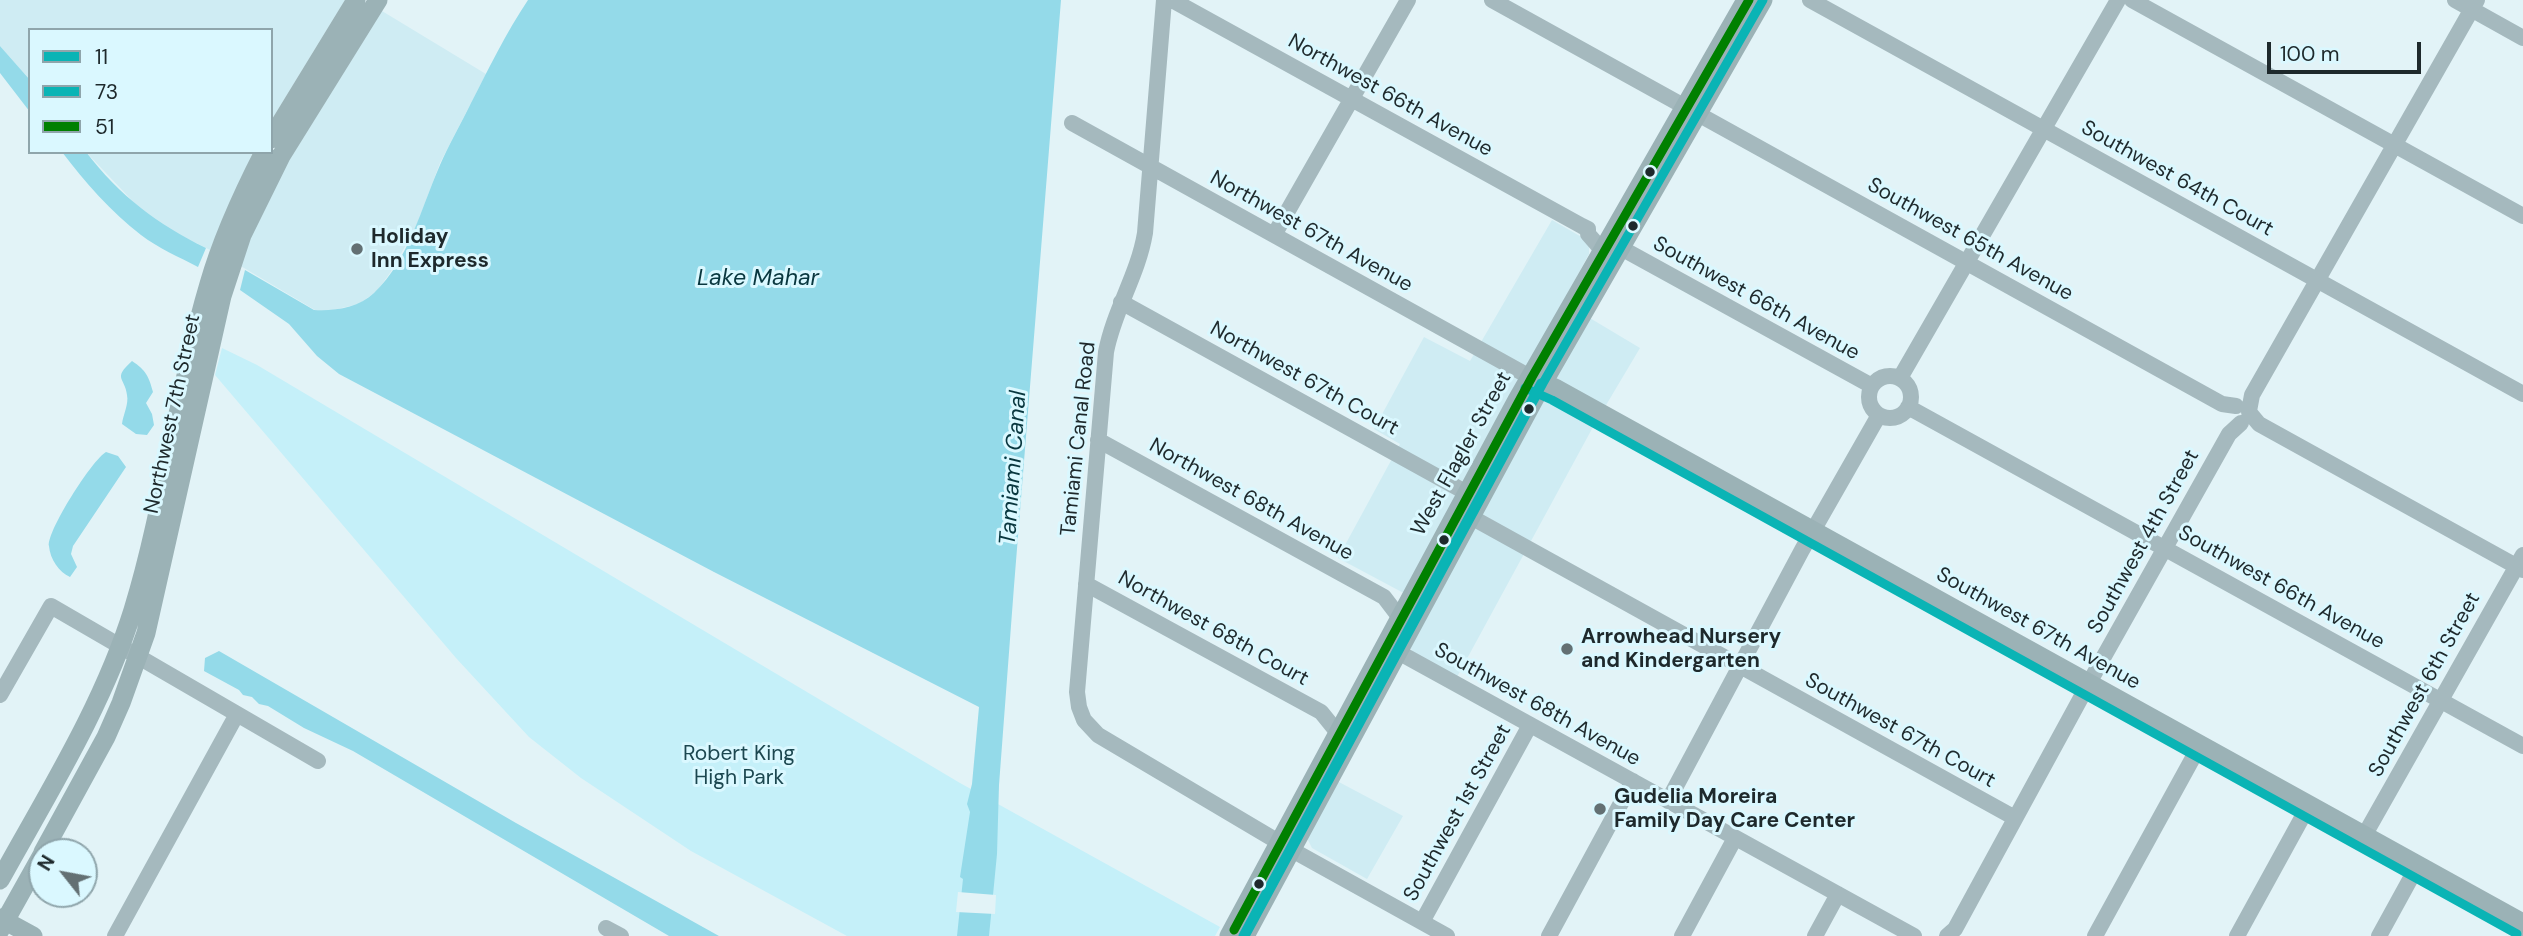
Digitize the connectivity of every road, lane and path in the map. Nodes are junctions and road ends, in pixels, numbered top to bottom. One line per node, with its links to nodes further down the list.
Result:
1 (356, 0): 19 (main road)
2 (378, 0): 28 (main road, Northwest 7th Street)
3 (1164, 0): 22 (street, Tamiami Canal Road)
4 (1172, 0): 15 (street, Northwest 66th Avenue)
5 (1408, 0): 15 (street)
6 (1492, 0): 16 (street, Southwest 65th Avenue)
7 (1746, 0): 16 (main road, West Flagler Street)
8 (1763, 0): 16 (main road, West Flagler Street)
9 (1810, 0): 18 (street, Southwest 64th Court)
10 (2118, 0): 18 (street)
11 (2132, 0): 20 (street)
12 (2455, 0): 13 (street)
13 (2474, 5): 14 (street); 20 (street, Southwest 4th Street)
14 (2523, 38)
15 (1352, 99): 24 (street); 25 (street, Northwest 66th Avenue)
16 (1691, 110): 25 (main road, West Flagler Street); 26 (street, Southwest 65th Avenue)
17 (1072, 123): 22 (street, Northwest 67th Avenue)
18 (2044, 130): 26 (street); 27 (street, Southwest 64th Court)
19 (273, 136)
20 (2395, 145): 23 (street); 27 (street, Southwest 4th Street)
21 (263, 154): 28 (main road, Northwest 7th Street)
22 (1150, 166): 24 (street, Northwest 67th Avenue); 29 (street, Tamiami Canal Road)
23 (2523, 216)
24 (1274, 234): 30 (street, Northwest 67th Avenue)
25 (1612, 243): 30 (main road, West Flagler Street); 32 (street, Southwest 66th Avenue)
26 (1967, 262): 31 (street); 35 (street, Southwest 65th Avenue)
27 (2317, 281): 33 (street, Southwest 64th Court); 35 (street, Southwest 4th Street)
28 (215, 292): 38 (main road, Northwest 7th Street)
29 (1121, 302): 37 (street, Tamiami Canal Road); 39 (street, Northwest 67th Court)
30 (1537, 379): 39 (main road, West Flagler Street); 40 (main road, West Flagler Street); 41 (main road, Southwest 67th Avenue)
31 (1900, 379): 32 (street); 34 (street)
32 (1872, 386): 36 (street)
33 (2523, 394)
34 (1908, 407): 36 (street); 42 (street, Southwest 66th Avenue)
35 (2240, 414): 42 (street, Southwest 4th Street); 43 (street, Southwest 65th Avenue)
36 (1879, 415): 41 (street)
37 (1098, 440): 44 (street, Tamiami Canal Road); 45 (street, Northwest 68th Avenue)
38 (172, 484): 48 (main road, Northwest 7th Street); 50 (main road, Northwest 7th Street)
39 (1467, 493): 46 (main road, West Flagler Street)
40 (1471, 517): 49 (main road, West Flagler Street); 51 (street, Southwest 67th Court)
41 (1813, 531): 51 (street); 52 (main road, Southwest 67th Avenue)
42 (2165, 548): 52 (street, Southwest 4th Street); 54 (street, Southwest 66th Avenue)
43 (2521, 564): 54 (street, Southwest 6th Street)
44 (1086, 583): 55 (street, Northwest 68th Court); 70 (street, Tamiami Canal Road)
45 (1384, 597): 46 (street, Northwest 68th Avenue); 47 (street, Northwest 68th Avenue)
46 (1411, 598): 47 (main road, West Flagler Street)
47 (1400, 618): 56 (main road, West Flagler Street)
48 (121, 647): 50 (street); 53 (street); 73 (main road, Northwest 7th Street)
49 (1398, 652): 58 (street, Southwest 68th Avenue); 70 (main road, West Flagler Street)
50 (138, 657): 57 (street); 68 (main road, Northwest 7th Street)
51 (1741, 666): 64 (street); 66 (street, Southwest 67th Court)
52 (2089, 683): 60 (main road, Southwest 67th Avenue); 66 (street, Southwest 4th Street)
53 (0, 695)
54 (2440, 701): 61 (street, Southwest 66th Avenue); 67 (street, Southwest 6th Street)
55 (1321, 712): 56 (street, Northwest 68th Court); 59 (street, Northwest 68th Court)
56 (1348, 713): 59 (main road, West Flagler Street)
57 (237, 714): 62 (street); 81 (street)
58 (1530, 725): 63 (street, Southwest 68th Avenue); 75 (street, Southwest 1st Street)
59 (1338, 733): 70 (main road, West Flagler Street)
60 (2200, 745): 65 (main road, Southwest 67th Avenue); 90 (street)
61 (2523, 746)
62 (318, 761)
63 (1633, 781): 64 (street, Southwest 68th Avenue); 86 (street)
64 (1668, 801): 69 (street, Southwest 68th Avenue)
65 (2309, 805): 67 (main road, Southwest 67th Avenue); 91 (street)
66 (2015, 818): 79 (street, Southwest 4th Street)
67 (2364, 836): 71 (main road, Southwest 67th Avenue)
68 (51, 838)
69 (1735, 838): 74 (street, Southwest 68th Avenue); 87 (street)
70 (1286, 846): 75 (street); 83 (main road, West Flagler Street); 84 (main road, West Flagler Street)
71 (2418, 865): 77 (main road, Southwest 67th Avenue); 92 (street)
72 (28, 879): 76 (main road, Northwest 7th Street)
73 (0, 880)
74 (1838, 894): 88 (street); 89 (street, Southwest 68th Avenue)
75 (1422, 922): 85 (street)
76 (2, 923): 80 (main road)
77 (2523, 923)
78 (606, 928): 82 (street)
79 (1952, 934)
80 (33, 936)
81 (115, 936)
82 (621, 936)
83 (1228, 936)
84 (1245, 936)
85 (1447, 936)
86 (1549, 936)
87 (1682, 936)
88 (1815, 936)
89 (1914, 936)
90 (2095, 936)
91 (2237, 936)
92 (2379, 936)

